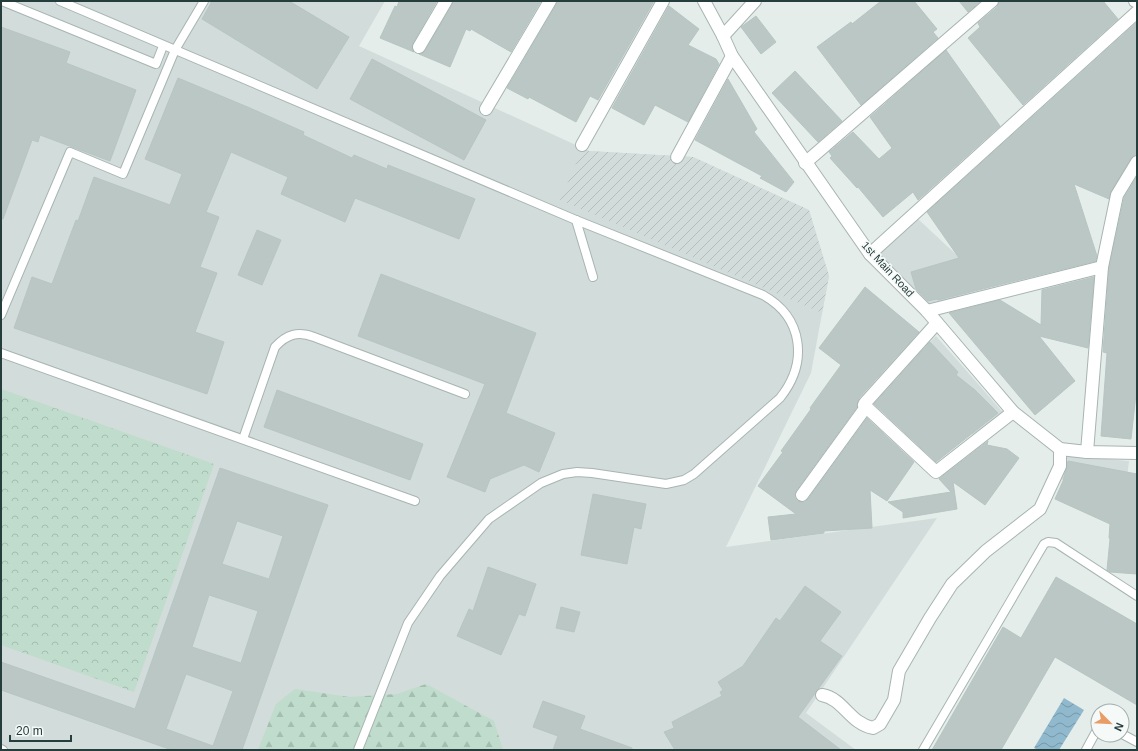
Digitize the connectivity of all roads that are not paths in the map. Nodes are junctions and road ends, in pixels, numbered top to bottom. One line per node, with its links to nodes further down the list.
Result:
1 (2, 1): 12 (lane)
2 (60, 1): 12 (lane)
3 (204, 1): 14 (lane)
4 (446, 1): 13 (street)
5 (550, 1): 16 (street)
6 (663, 1): 17 (street)
7 (704, 1): 11 (street, 1st Main Road)
8 (755, 1): 11 (street)
9 (992, 1): 19 (street)
10 (1137, 12): 22 (street)
11 (723, 36): 15 (street, 1st Main Road)
12 (164, 46): 14 (lane)
13 (419, 47)
14 (175, 50): 21 (lane); 26 (lane)
15 (732, 56): 18 (street); 19 (street, 1st Main Road)
16 (486, 109)
17 (582, 145)
18 (677, 157)
19 (805, 162): 22 (street, 1st Main Road)
20 (1137, 162): 23 (street)
21 (576, 220): 24 (lane); 40 (lane)
22 (870, 254): 25 (street, 1st Main Road)
23 (1102, 267): 25 (street); 34 (street)
24 (593, 277)
25 (927, 311): 27 (street, 1st Main Road)
26 (1, 315)
27 (937, 323): 30 (street); 31 (street, 1st Main Road)
28 (1, 353): 32 (lane)
29 (465, 394): 32 (lane)
30 (866, 407): 31 (street); 36 (street)
31 (1013, 412): 33 (street, 1st Main Road)
32 (243, 439): 37 (lane)
33 (1060, 449): 34 (street); 39 (street)
34 (1087, 452): 35 (street)
35 (1137, 453)
36 (802, 495)
37 (415, 501)
38 (1137, 596): 41 (lane)
39 (822, 696)
40 (358, 750)
41 (923, 750)

